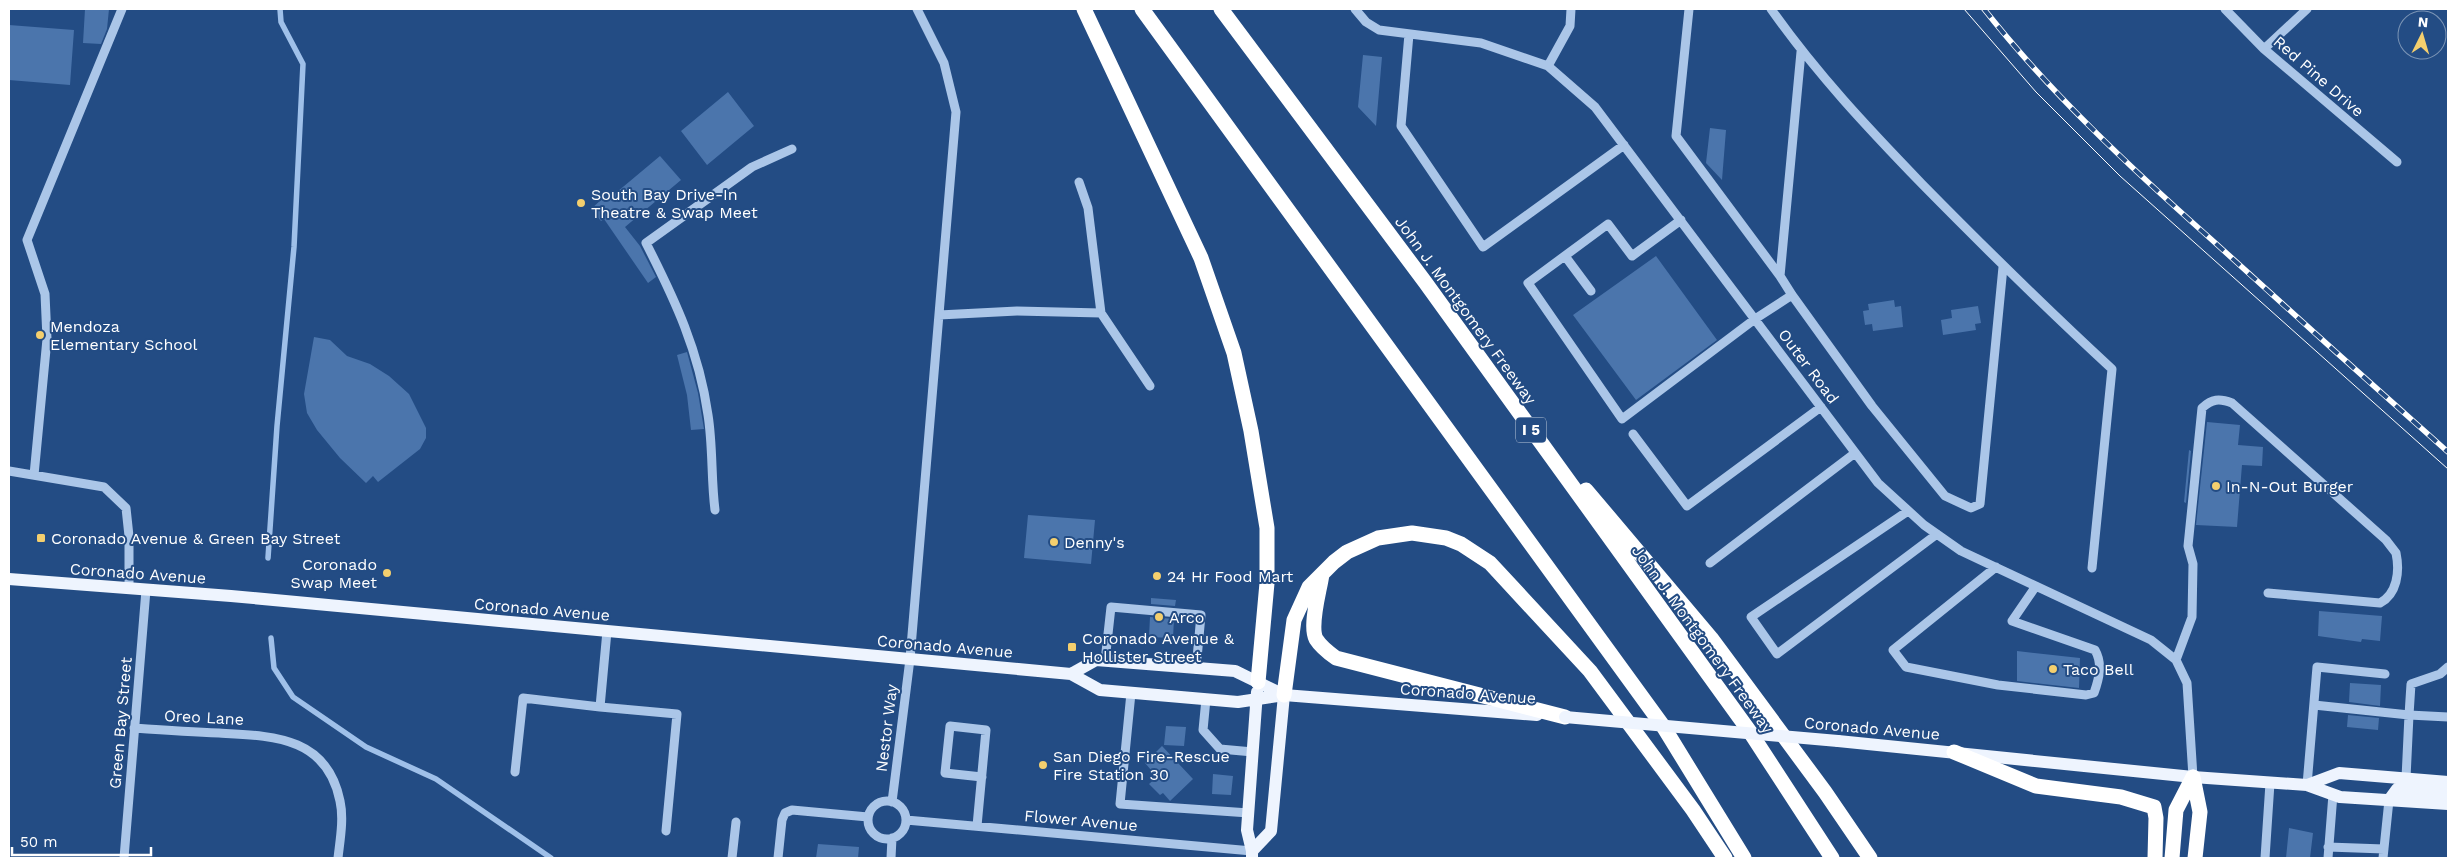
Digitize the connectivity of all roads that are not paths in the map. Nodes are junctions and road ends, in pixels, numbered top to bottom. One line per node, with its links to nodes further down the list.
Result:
1 (122, 9): 35 (street)
2 (917, 9): 27 (street, Nestor Way)
3 (1084, 9): 56 (highway)
4 (1142, 9): 97 (highway)
5 (1221, 9): 30 (highway, John J. Montgomery Freeway / I 5)
6 (1355, 9): 12 (street, Outer Road)
7 (1571, 9): 15 (street)
8 (1689, 9): 23 (street)
9 (1771, 9): 14 (street)
10 (2225, 9): 13 (street, Red Pine Drive)
11 (2307, 9): 13 (street)
12 (1410, 34): 15 (street, Outer Road); 16 (street)
13 (2264, 48): 18 (street, Red Pine Drive)
14 (1801, 52): 22 (street); 23 (street)
15 (1548, 66): 16 (street, Outer Road)
16 (1624, 145): 20 (street, Outer Road)
17 (792, 149): 36 (street)
18 (2397, 162)
19 (1080, 182): 26 (street)
20 (1680, 220): 21 (street); 28 (street, Outer Road)
21 (1565, 256): 24 (street); 28 (street)
22 (2003, 267): 25 (street); 41 (street)
23 (1780, 276): 25 (street)
24 (1591, 291)
25 (1792, 295): 28 (street)
26 (1101, 313): 27 (street); 29 (street)
27 (939, 314): 49 (street, Nestor Way)
28 (1755, 319): 31 (street, Outer Road)
29 (1150, 386)
30 (1503, 391): 98 (highway, John J. Montgomery Freeway / I 5); 99 (highway)
31 (1821, 408): 32 (street); 33 (street, Outer Road)
32 (1633, 434)
33 (1855, 453): 37 (street, Outer Road); 39 (street)
34 (9, 471): 35 (street)
35 (34, 475): 45 (street)
36 (715, 510)
37 (1908, 511): 38 (street, Outer Road); 38 (street)
38 (1937, 534): 40 (street, Outer Road)
39 (1710, 563)
40 (1996, 567): 44 (street, Outer Road); 44 (street)
41 (2092, 568)
42 (1322, 574): 58 (highway); 64 (highway); 96 (highway)
43 (9, 579): 45 (main road, Coronado Avenue)
44 (2036, 586): 50 (street, Outer Road)
45 (129, 588): 46 (main road, Coronado Avenue)
46 (146, 590): 48 (main road, Coronado Avenue); 66 (street, Green Bay Street)
47 (2268, 593): 50 (street)
48 (607, 631): 49 (main road, Coronado Avenue); 62 (street)
49 (910, 659): 54 (main road, Coronado Avenue); 79 (street, Nestor Way)
50 (2176, 660): 71 (street, Outer Road)
51 (1105, 661): 53 (main road, Coronado Avenue); 53 (street); 54 (main road, Coronado Avenue)
52 (2448, 667): 63 (street)
53 (1196, 669): 56 (main road, Coronado Avenue)
54 (1071, 674): 57 (main road, Coronado Avenue)
55 (2385, 674): 61 (street)
56 (1258, 682): 58 (main road, Coronado Avenue); 60 (main road)
57 (1131, 693): 59 (main road, Coronado Avenue); 81 (street)
58 (1284, 695): 60 (main road, Coronado Avenue); 64 (main road, Coronado Avenue); 89 (main road)
59 (1206, 699): 60 (main road, Coronado Avenue); 67 (street)
60 (1256, 699): 67 (main road)
61 (2314, 705): 63 (street); 75 (street)
62 (600, 707): 69 (street); 86 (street)
63 (2409, 715): 65 (street); 72 (street)
64 (1565, 717): 68 (main road, Coronado Avenue, bridge)
65 (2448, 717)
66 (134, 728): 91 (street, Green Bay Street); 92 (street, Oreo Lane)
67 (1253, 752): 81 (main road)
68 (1954, 752): 71 (main road, Coronado Avenue); 100 (highway)
69 (515, 772)
70 (982, 777): 70 (street); 85 (street)
71 (2193, 777): 74 (main road, Coronado Avenue); 101 (highway); 102 (highway)
72 (2406, 778): 73 (main road, Coronado Avenue); 75 (main road, Coronado Avenue)
73 (2448, 782)
74 (2270, 783): 75 (main road, Coronado Avenue); 103 (street)
75 (2307, 785): 77 (main road, Coronado Avenue)
76 (2448, 793): 78 (main road)
77 (2334, 794): 78 (main road, Coronado Avenue); 88 (street)
78 (2389, 800): 80 (main road, Coronado Avenue); 90 (street)
79 (892, 802): 82 (street); 83 (street)
80 (2448, 804)
81 (1249, 813): 89 (main road)
82 (868, 817): 87 (street); 94 (street)
83 (906, 820): 85 (street, Flower Avenue); 87 (street)
84 (736, 822): 93 (street)
85 (977, 826): 89 (street, Flower Avenue)
86 (666, 831)
87 (892, 838): 95 (street)
88 (2328, 847): 90 (street); 104 (street)
89 (1252, 854)
90 (2383, 854)
91 (124, 858)
92 (338, 858)
93 (732, 858)
94 (778, 858)
95 (891, 858)
96 (1725, 858)
97 (1744, 858)
98 (1832, 858)
99 (1870, 858)
100 (2156, 858)
101 (2172, 858)
102 (2195, 858)
103 (2265, 858)
104 (2328, 858)

